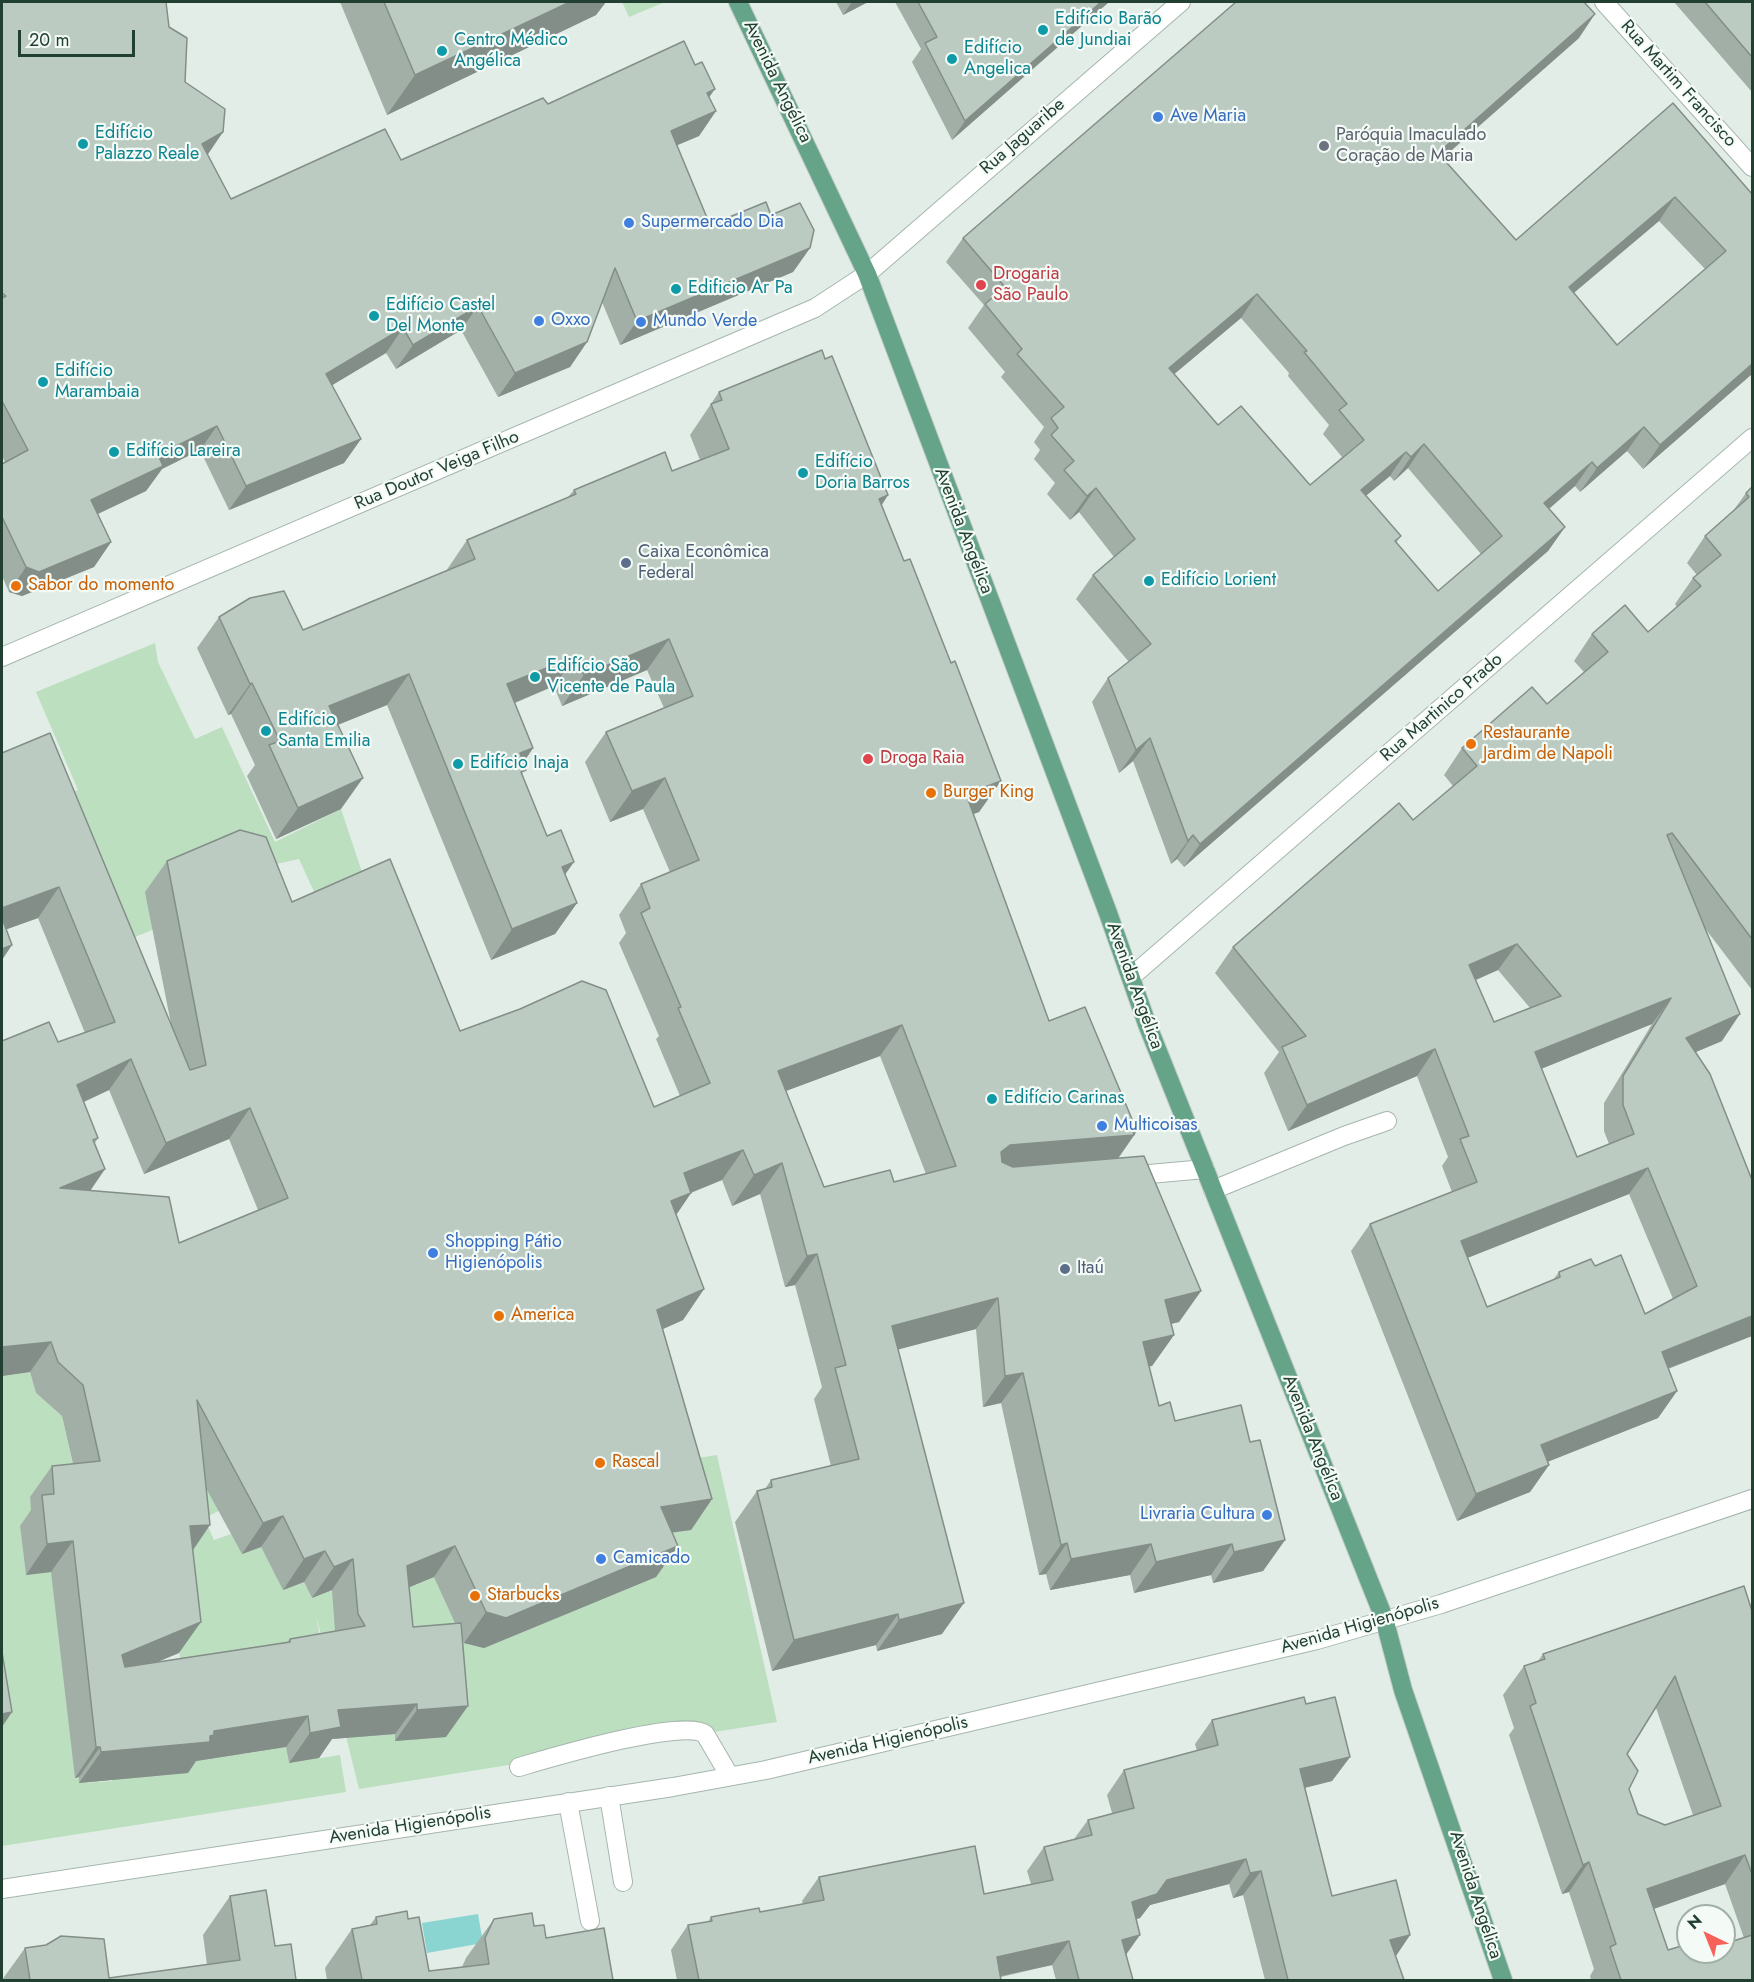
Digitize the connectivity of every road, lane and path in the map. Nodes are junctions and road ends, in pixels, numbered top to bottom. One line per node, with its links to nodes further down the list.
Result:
1 (738, 2): 5 (main road, Avenida Angélica)
2 (1181, 2): 5 (street, Rua Jaguaribe)
3 (1604, 2): 4 (street, Rua Martim Francisco)
4 (1752, 167)
5 (867, 274): 7 (street, Rua Doutor Veiga Filho); 8 (main road, Avenida Angélica)
6 (1752, 438): 8 (street, Rua Martinico Prado)
7 (2, 657)
8 (1131, 977): 10 (main road, Avenida Angélica)
9 (1387, 1121): 12 (street)
10 (1205, 1169): 11 (street); 12 (main road, Avenida Angélica)
11 (1107, 1177)
12 (1214, 1190): 14 (main road, Avenida Angélica)
13 (1752, 1499): 14 (street, Avenida Higienópolis)
14 (1384, 1618): 16 (street, Avenida Higienópolis); 22 (main road, Avenida Angélica)
15 (519, 1767): 16 (street)
16 (729, 1776): 17 (street, Avenida Higienópolis)
17 (609, 1796): 18 (street, Avenida Higienópolis); 19 (street)
18 (568, 1802): 20 (street, Avenida Higienópolis); 21 (street)
19 (623, 1882)
20 (2, 1889)
21 (590, 1921)
22 (1503, 1980)

